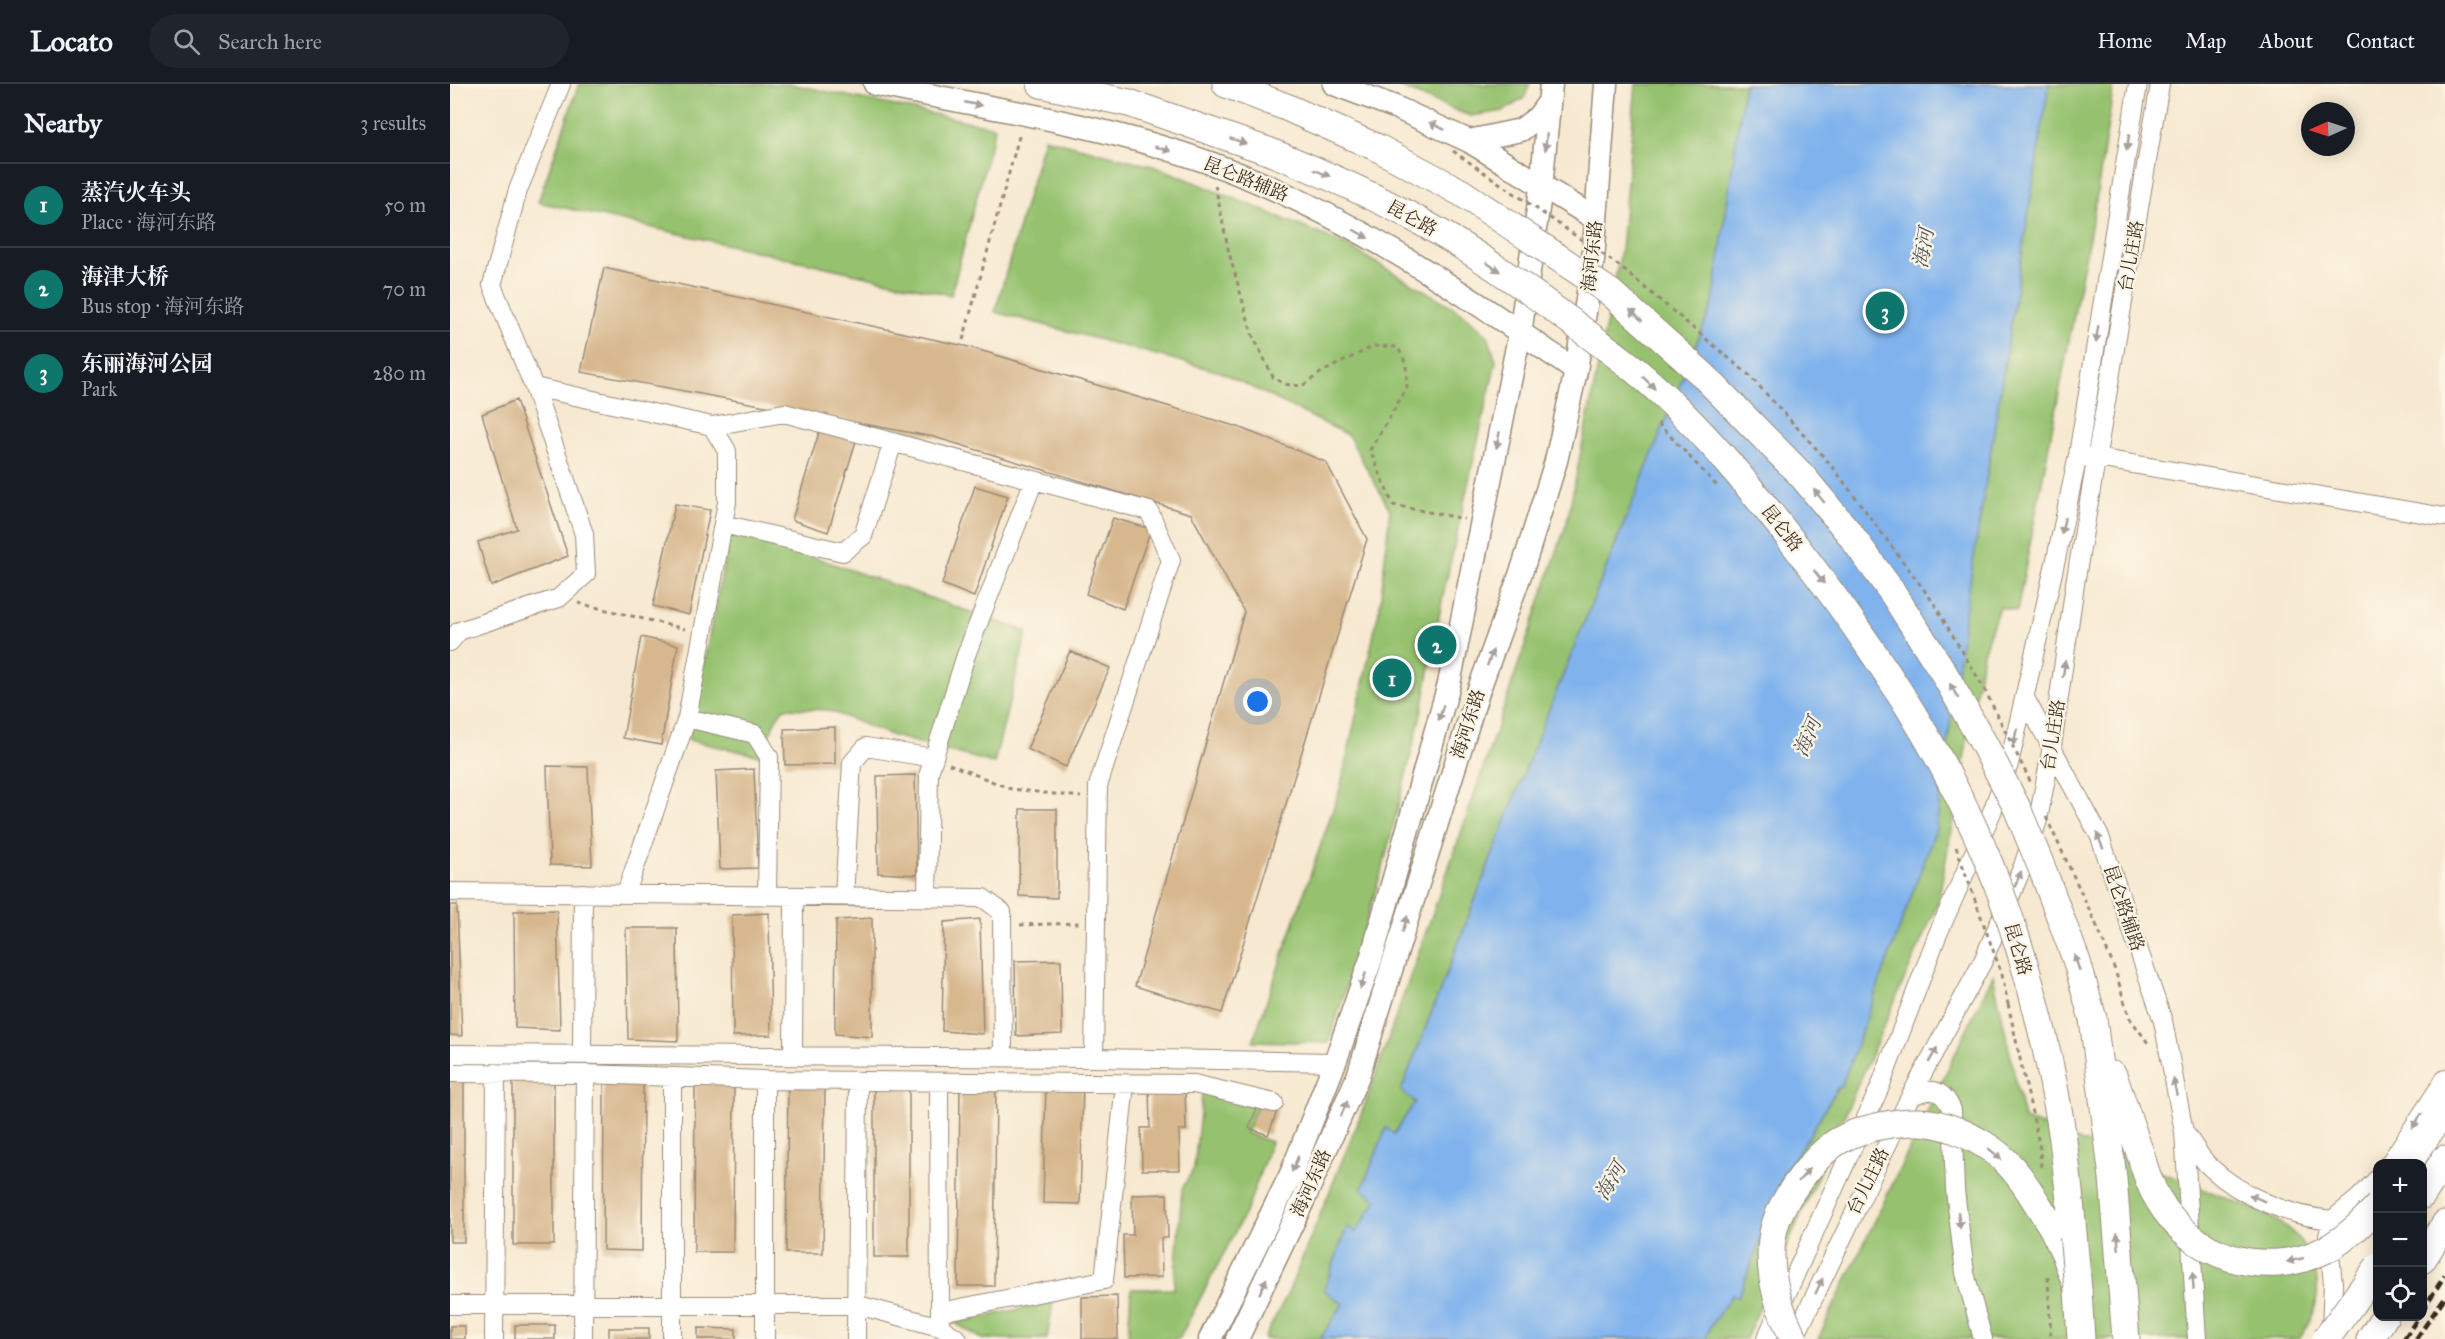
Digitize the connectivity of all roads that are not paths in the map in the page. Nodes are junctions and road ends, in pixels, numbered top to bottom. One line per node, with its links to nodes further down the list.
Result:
1 (561, 84): 19 (street)
2 (875, 84): 14 (main road, 昆仑路辅路, one-way to 14)
3 (1041, 84): 69 (highway, 昆仑路, one-way to 69, bridge)
4 (1226, 84): 39 (highway, one-way to 4, bridge)
5 (1334, 84): 10 (main road, one-way to 5)
6 (1606, 84): 12 (main road, 海河东路)
7 (2138, 84): 22 (street, 台儿庄路, one-way to 22)
8 (2160, 84): 23 (street, 台儿庄路)
9 (1550, 93): 10 (main road); 11 (main road, 海河东路, one-way to 11)
10 (1469, 141): 11 (main road)
11 (1536, 182): 12 (main road); 13 (main road); 16 (main road, 海河东路)
12 (1596, 219): 13 (main road, 海河东路)
13 (1593, 261): 15 (main road, 海河东路)
14 (1493, 315): 16 (main road, 昆仑路辅路); 18 (main road)
15 (1583, 328): 16 (main road); 17 (main road, 海河东路)
16 (1521, 330): 17 (main road); 18 (main road, 海河东路)
17 (1576, 371): 86 (main road, 海河东路, one-way to 17)
18 (1510, 382): 45 (main road, 海河东路, one-way to 45)
19 (534, 387): 20 (street); 27 (street)
20 (712, 426): 21 (street); 26 (street)
21 (893, 442): 24 (street); 26 (street)
22 (2078, 455): 23 (street); 28 (street, 台儿庄路, one-way to 28)
23 (2096, 458): 25 (street); 30 (street, 台儿庄路, one-way to 23)
24 (1034, 480): 31 (street); 44 (street)
25 (2445, 517)
26 (723, 524): 29 (street)
27 (450, 642)
28 (2025, 698): 30 (street, 昆仑路辅路); 87 (street, 台儿庄路, one-way to 87)
29 (687, 718): 34 (street); 35 (street)
30 (2052, 746): 55 (street, 台儿庄路, one-way to 30); 58 (street, 昆仑路辅路, one-way to 30)
31 (934, 758): 37 (street); 38 (street)
32 (450, 892): 33 (street)
33 (583, 893): 34 (street); 41 (street)
34 (626, 893): 35 (street)
35 (766, 895): 36 (street)
36 (794, 896): 37 (street); 42 (street)
37 (844, 896): 38 (street)
38 (927, 897): 43 (street)
39 (2093, 1020): 64 (highway, one-way to 39, bridge); 70 (highway, one-way to 39)
40 (450, 1054): 41 (street)
41 (582, 1054): 42 (street)
42 (793, 1056): 43 (street)
43 (1003, 1057): 44 (street)
44 (1094, 1058): 45 (street)
45 (1335, 1062): 85 (main road, 海河东路, one-way to 85)
46 (450, 1073): 47 (street)
47 (496, 1073): 48 (street); 72 (street)
48 (585, 1074): 49 (street); 73 (street)
49 (672, 1077): 51 (street); 74 (street)
50 (2445, 1079): 59 (street, one-way to 59)
51 (765, 1080): 52 (street); 75 (street)
52 (858, 1081): 53 (street); 76 (street)
53 (939, 1082): 54 (street); 78 (street)
54 (1125, 1084): 56 (street); 78 (street)
55 (1910, 1097): 88 (street, 台儿庄路, one-way to 55); 89 (street, one-way to 89)
56 (1274, 1103)
57 (2445, 1108): 60 (highway)
58 (2184, 1132): 65 (street, 昆仑路辅路, one-way to 58); 93 (street, 昆仑路辅路, one-way to 58)
59 (2393, 1159)
60 (2411, 1159)
61 (2445, 1159): 63 (highway)
62 (2373, 1183): 65 (street)
63 (2427, 1187)
64 (2373, 1211)
65 (2332, 1220): 94 (street)
66 (2445, 1224): 67 (highway)
67 (2427, 1252)
68 (2373, 1275): 94 (highway, bridge)
69 (2078, 1290): 88 (highway, one-way to 69, bridge); 90 (highway, 昆仑路)
70 (2123, 1299): 91 (highway); 92 (highway)
71 (450, 1305): 72 (street)
72 (495, 1305): 73 (street); 79 (street)
73 (584, 1305): 74 (street); 80 (street)
74 (672, 1305): 75 (street); 81 (street)
75 (765, 1305): 76 (street); 82 (street)
76 (858, 1305): 78 (street); 83 (street)
77 (2382, 1321): 95 (highway)
78 (940, 1326): 84 (street)
79 (494, 1339)
80 (583, 1339)
81 (672, 1339)
82 (765, 1339)
83 (856, 1339)
84 (958, 1339)
85 (1210, 1339)
86 (1237, 1339)
87 (1766, 1339)
88 (1794, 1339)
89 (1983, 1339)
90 (2081, 1339)
91 (2126, 1339)
92 (2132, 1339)
93 (2197, 1339)
94 (2328, 1339)
95 (2370, 1339)

